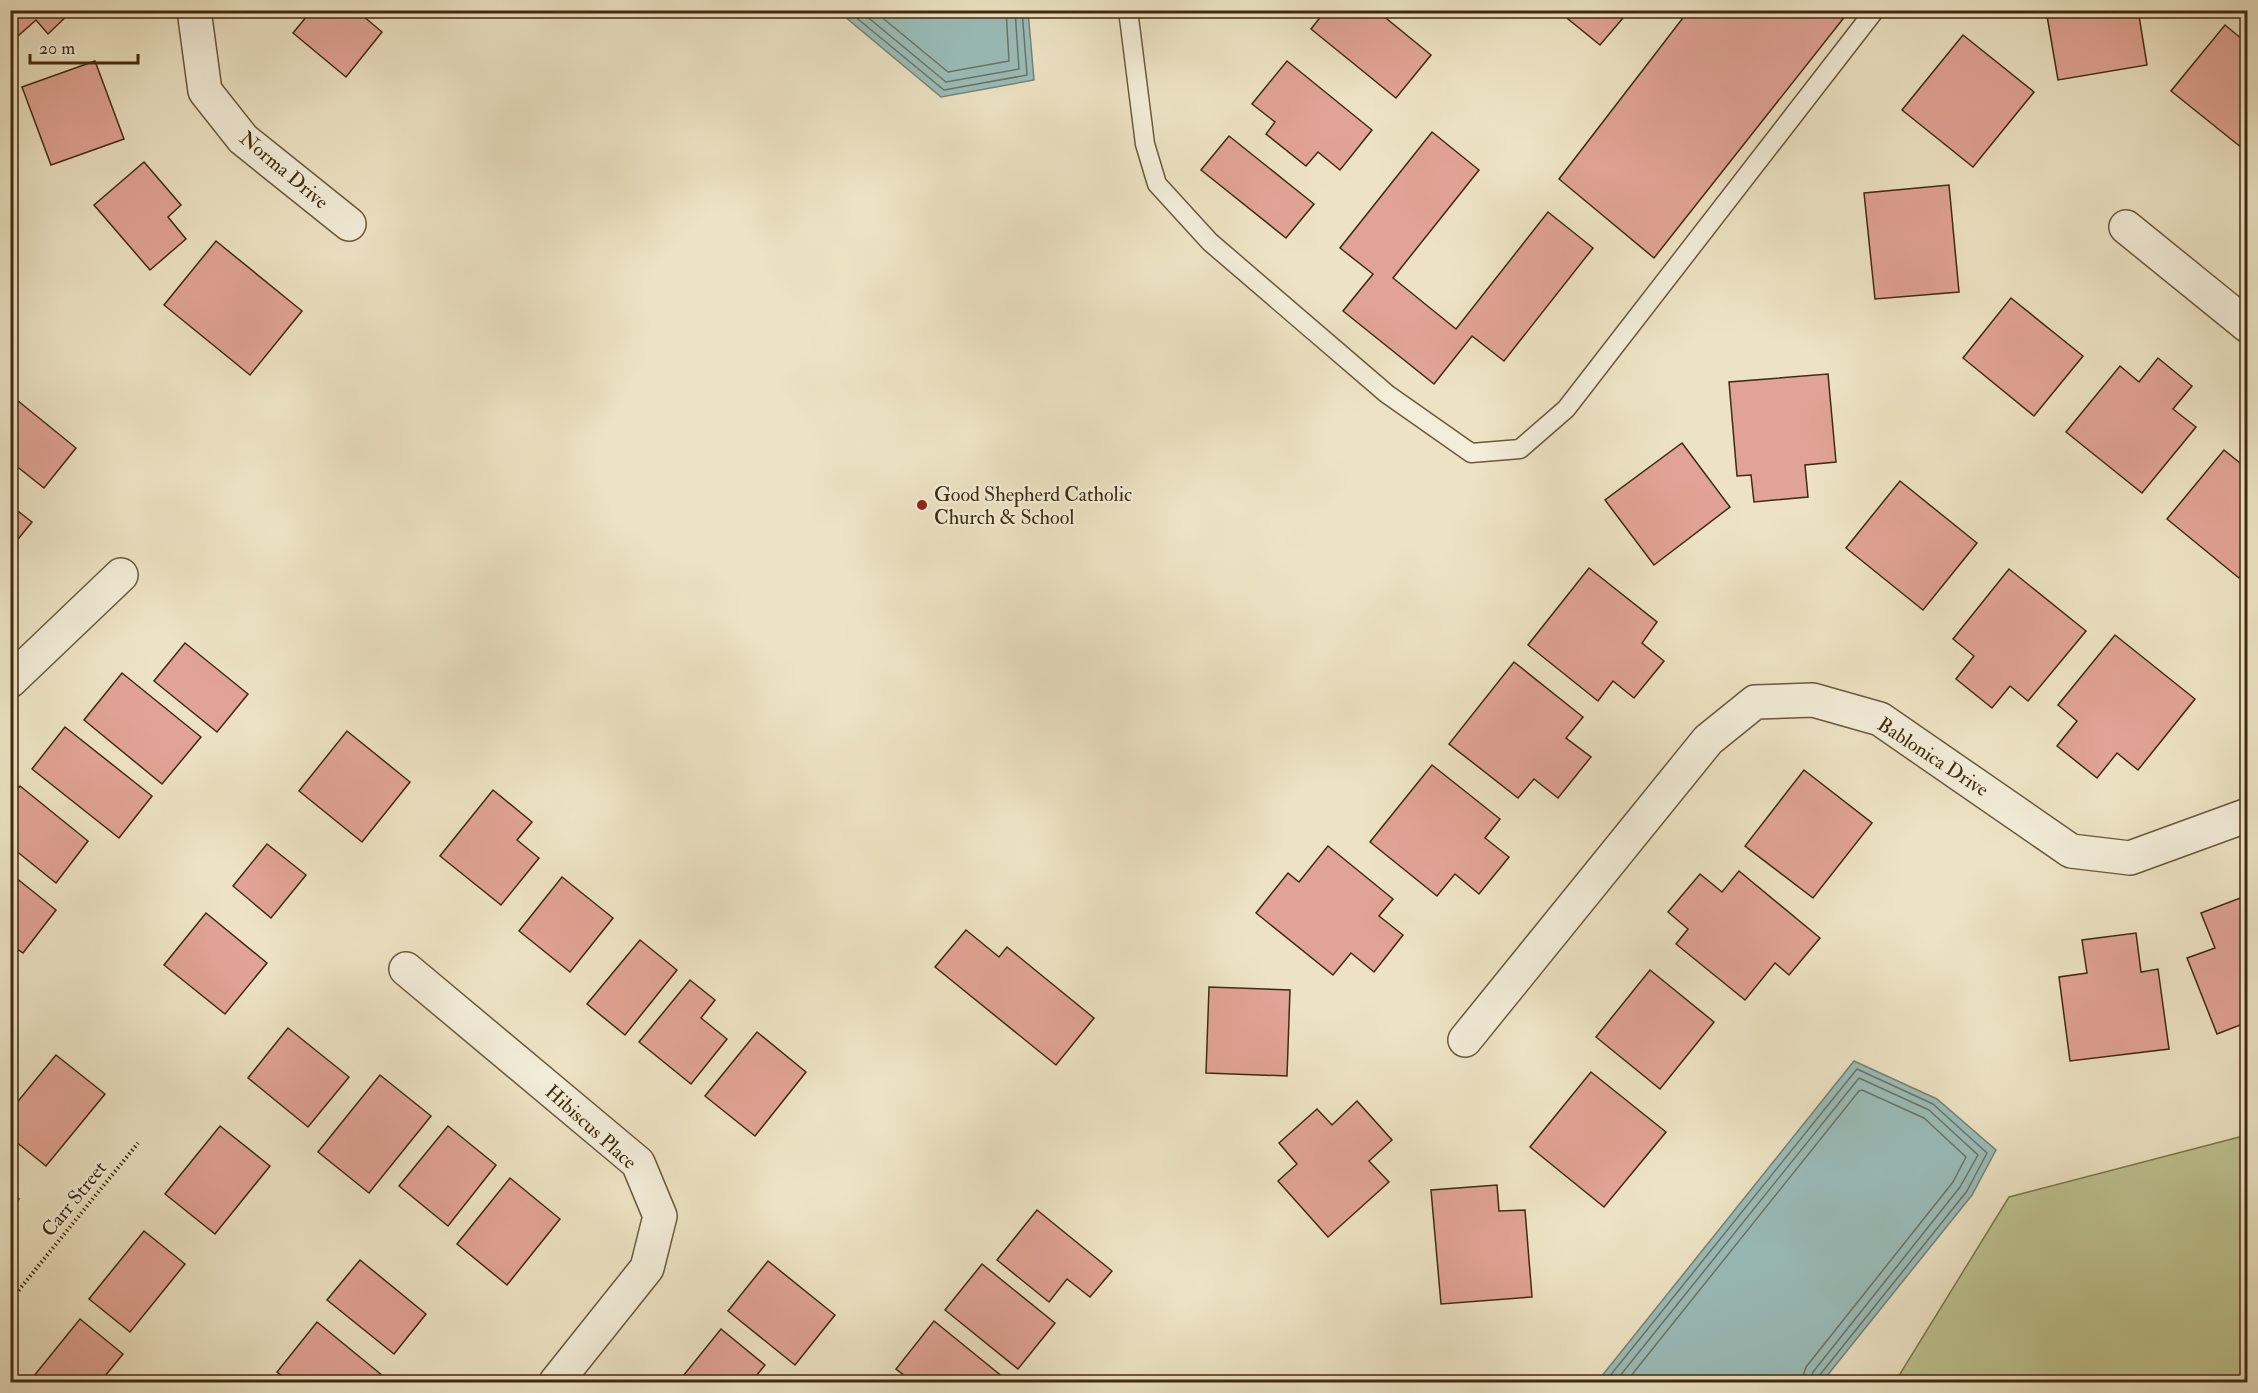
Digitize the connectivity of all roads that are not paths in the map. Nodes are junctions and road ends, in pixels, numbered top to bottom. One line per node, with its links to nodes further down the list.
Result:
1 (194, 10): 4 (street, Norma Drive)
2 (1128, 10): 3 (lane)
3 (1875, 10)
4 (349, 225)
5 (2126, 227): 6 (street)
6 (2247, 326)
7 (121, 575): 8 (street)
8 (10, 681)
9 (2247, 815): 11 (street, Bablonica Drive)
10 (406, 969): 12 (street, Hibiscus Place)
11 (1465, 1040)
12 (556, 1383)

